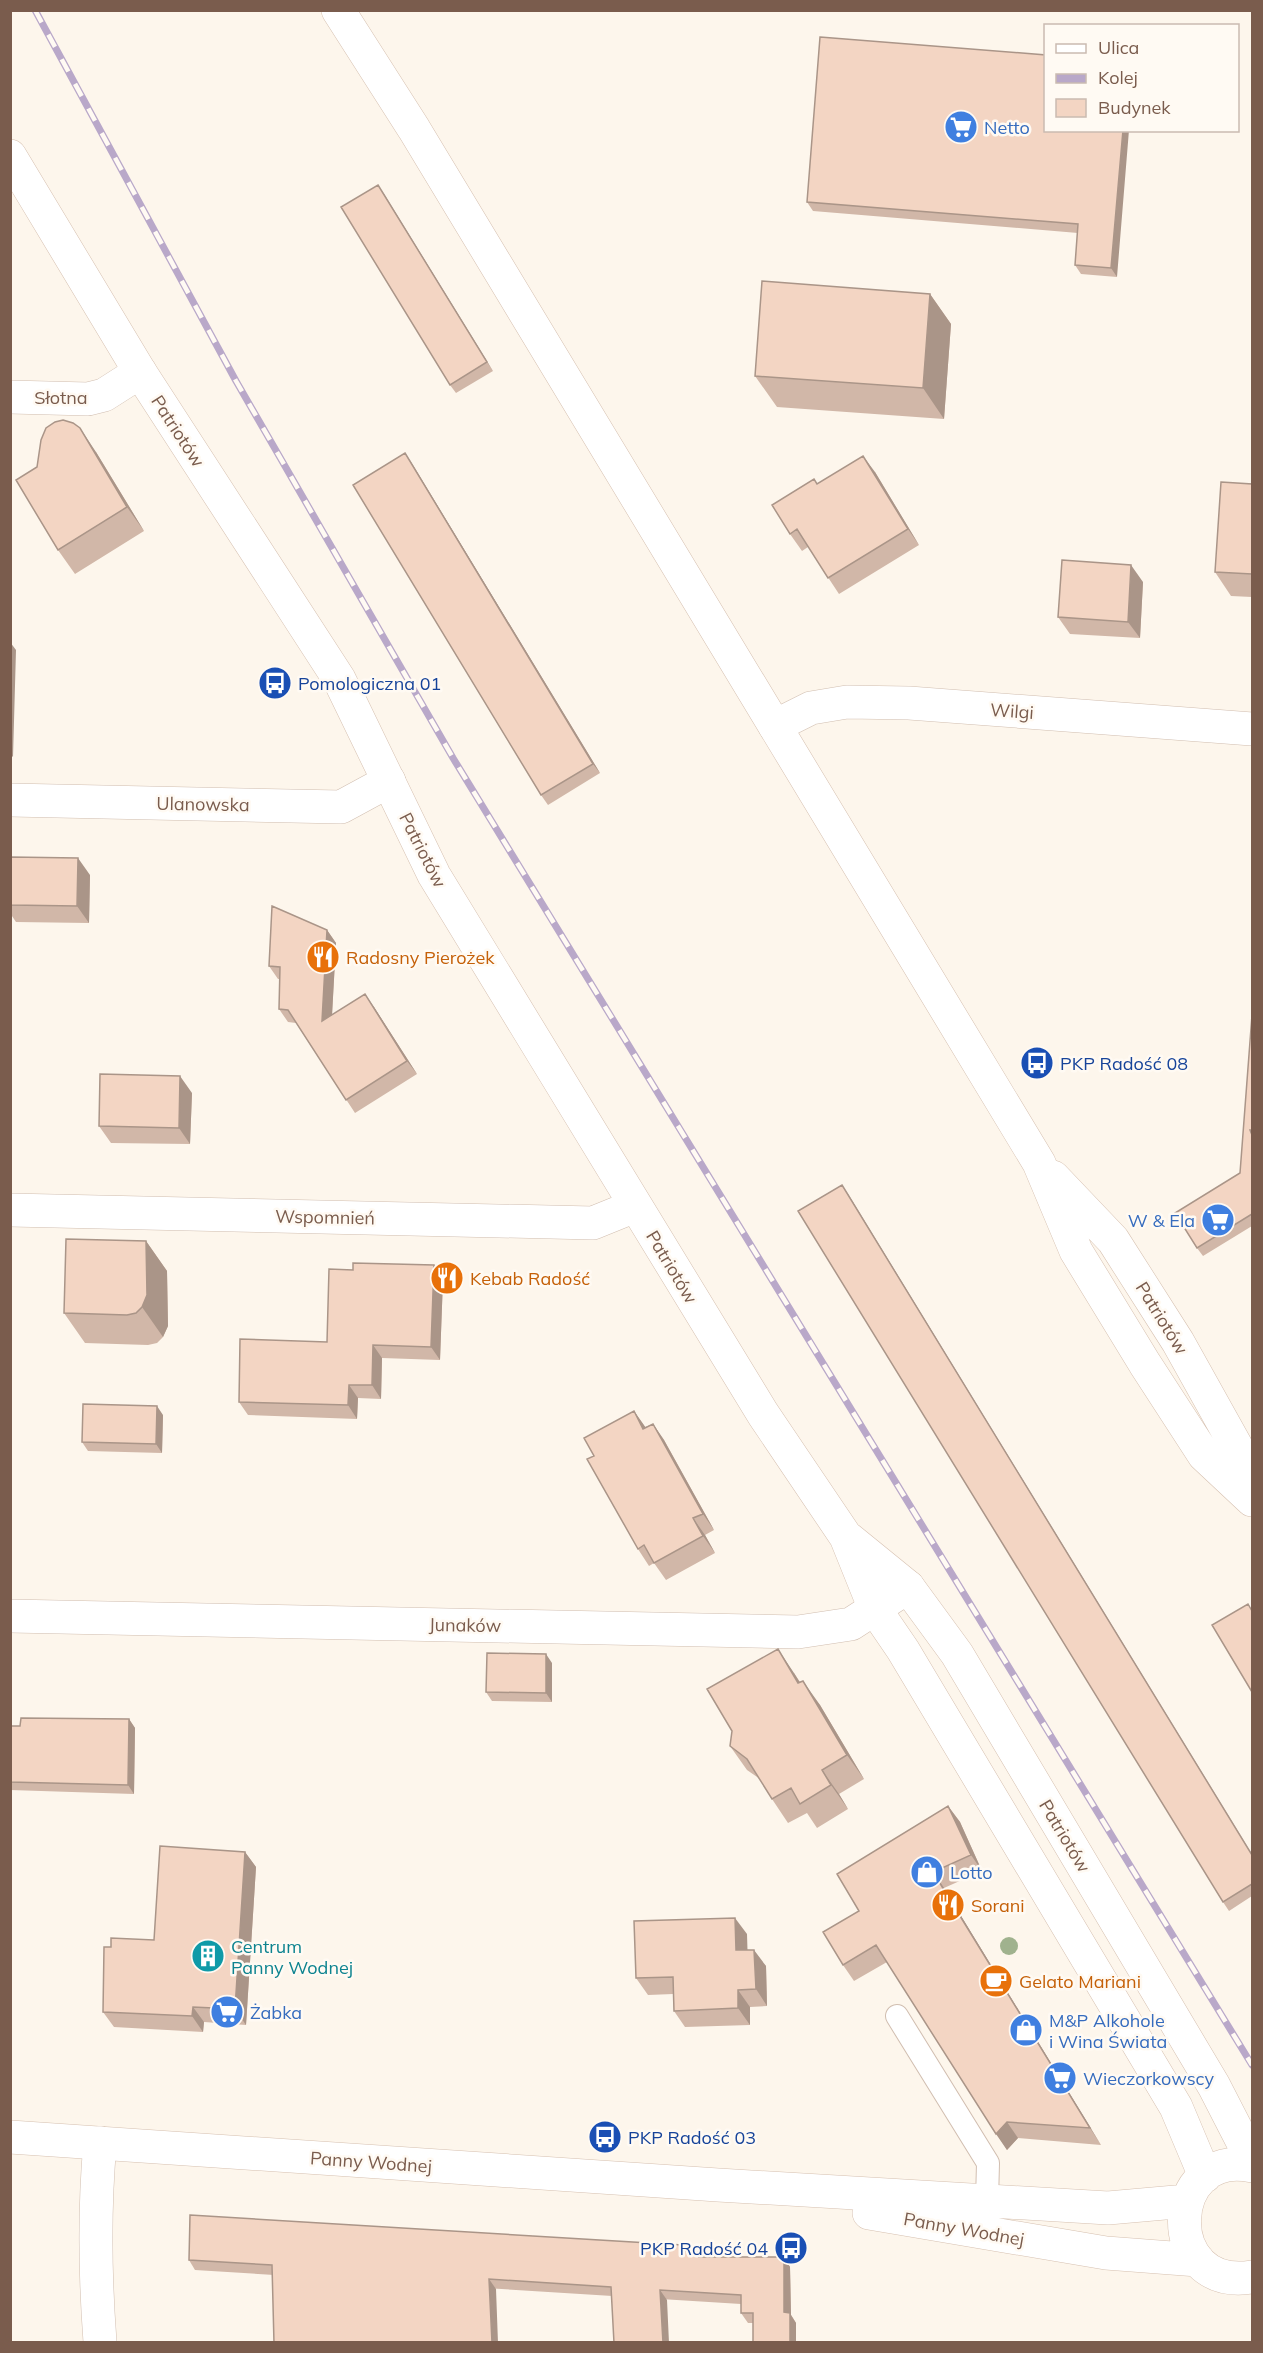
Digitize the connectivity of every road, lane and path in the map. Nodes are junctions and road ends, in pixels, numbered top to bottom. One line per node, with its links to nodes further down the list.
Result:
1 (338, 10): 5 (main road, Patriotów)
2 (10, 156): 3 (main road, Patriotów)
3 (140, 372): 4 (main road, Słotna); 7 (main road, Patriotów)
4 (10, 397)
5 (775, 726): 6 (main road, Wilgi); 9 (main road, Patriotów)
6 (1252, 729)
7 (389, 781): 8 (main road, Ulanowska); 10 (main road, Patriotów)
8 (10, 800)
9 (1039, 1163): 12 (main road, Patriotów); 13 (main road, Patriotów)
10 (635, 1206): 11 (main road, Wspomnień); 14 (main road, Patriotów)
11 (10, 1210)
12 (1252, 1494)
13 (1252, 1500)
14 (846, 1537): 15 (main road, Patriotów); 16 (main road, Patriotów)
15 (908, 1587): 16 (main road, Junaków); 21 (main road, Patriotów)
16 (875, 1610): 17 (main road, Junaków); 24 (main road, Patriotów)
17 (10, 1616)
18 (897, 2016): 25 (lane)
19 (10, 2137): 20 (main road, Panny Wodnej)
20 (100, 2143): 23 (main road, Panny Wodnej); 28 (main road)
21 (1252, 2160)
22 (1252, 2166): 24 (main road, Panny Wodnej)
23 (731, 2186): 25 (main road, Panny Wodnej); 26 (main road, Panny Wodnej)
24 (1196, 2188): 25 (main road, Panny Wodnej); 26 (main road)
25 (987, 2201)
26 (1198, 2260): 27 (main road)
27 (1248, 2285)
28 (100, 2343)

